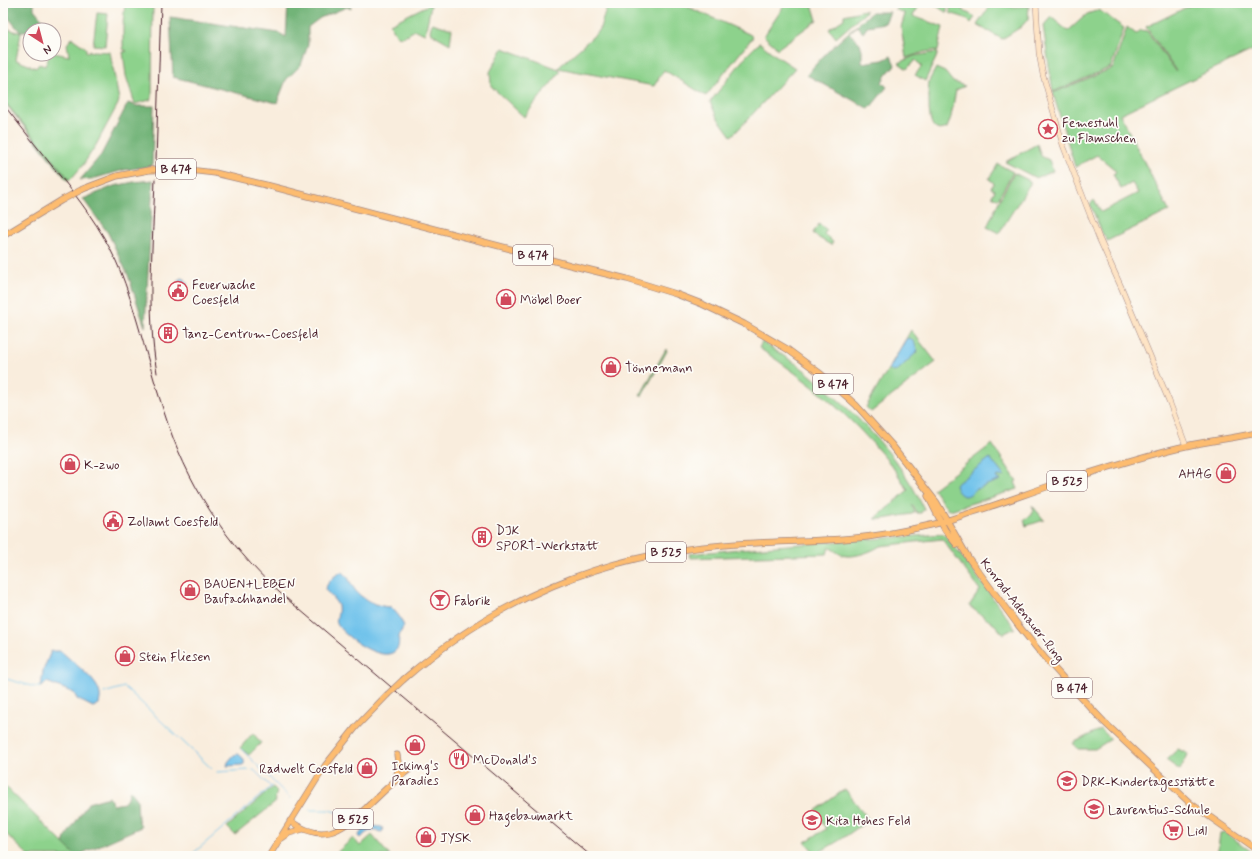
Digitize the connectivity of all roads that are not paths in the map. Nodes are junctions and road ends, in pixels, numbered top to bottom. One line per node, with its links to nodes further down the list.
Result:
1 (1036, 3): 4 (main road)
2 (3, 236): 5 (main road, B 474, bridge)
3 (1257, 433): 4 (main road, B 525)
4 (1186, 446): 5 (main road, B 525)
5 (944, 521): 9 (main road, B 525, bridge); 12 (main road, Konrad-Adenauer-Ring / B 474)
6 (397, 755): 8 (main road)
7 (410, 769): 8 (main road, B 525)
8 (394, 782): 10 (main road, B 525)
9 (290, 821): 10 (main road, B 525); 11 (main road, B 525)
10 (303, 829): 11 (main road)
11 (278, 842): 13 (main road, B 525)
12 (1257, 850)
13 (269, 856)

